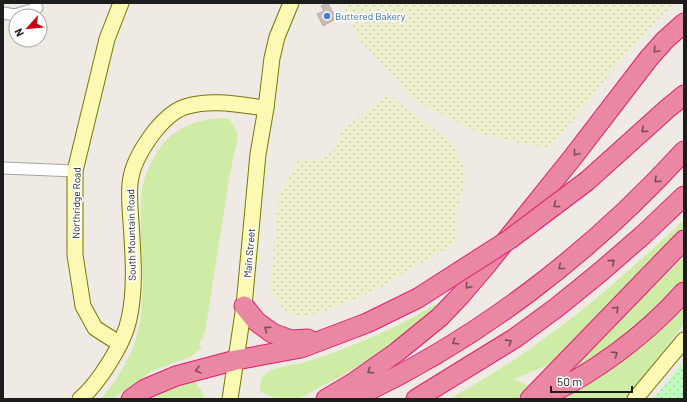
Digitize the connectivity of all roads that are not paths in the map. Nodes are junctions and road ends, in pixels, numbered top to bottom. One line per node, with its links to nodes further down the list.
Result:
1 (121, 3): 10 (street, Northridge Road)
2 (291, 3): 6 (street, Main Street)
3 (684, 23): 22 (highway, one-way to 22)
4 (684, 87): 7 (highway)
5 (684, 95): 7 (highway)
6 (266, 108): 14 (street, Main Street); 17 (street, South Mountain Road)
7 (667, 109): 15 (highway, one-way to 15, bridge)
8 (684, 151): 23 (highway, one-way to 23)
9 (3, 168): 10 (street)
10 (75, 171): 17 (street, Northridge Road)
11 (684, 196): 24 (highway, one-way to 11)
12 (684, 240): 25 (highway, one-way to 12)
13 (684, 292): 26 (highway, one-way to 13)
14 (244, 306): 15 (highway, one-way to 14); 18 (street, Main Street)
15 (332, 336): 18 (highway)
16 (684, 340): 27 (street)
17 (120, 344): 20 (street, South Mountain Road)
18 (236, 360): 19 (street, Main Street); 21 (highway, one-way to 21)
19 (231, 392)
20 (80, 399)
21 (131, 399)
22 (326, 399)
23 (351, 399)
24 (416, 399)
25 (530, 399)
26 (538, 399)
27 (635, 399)

